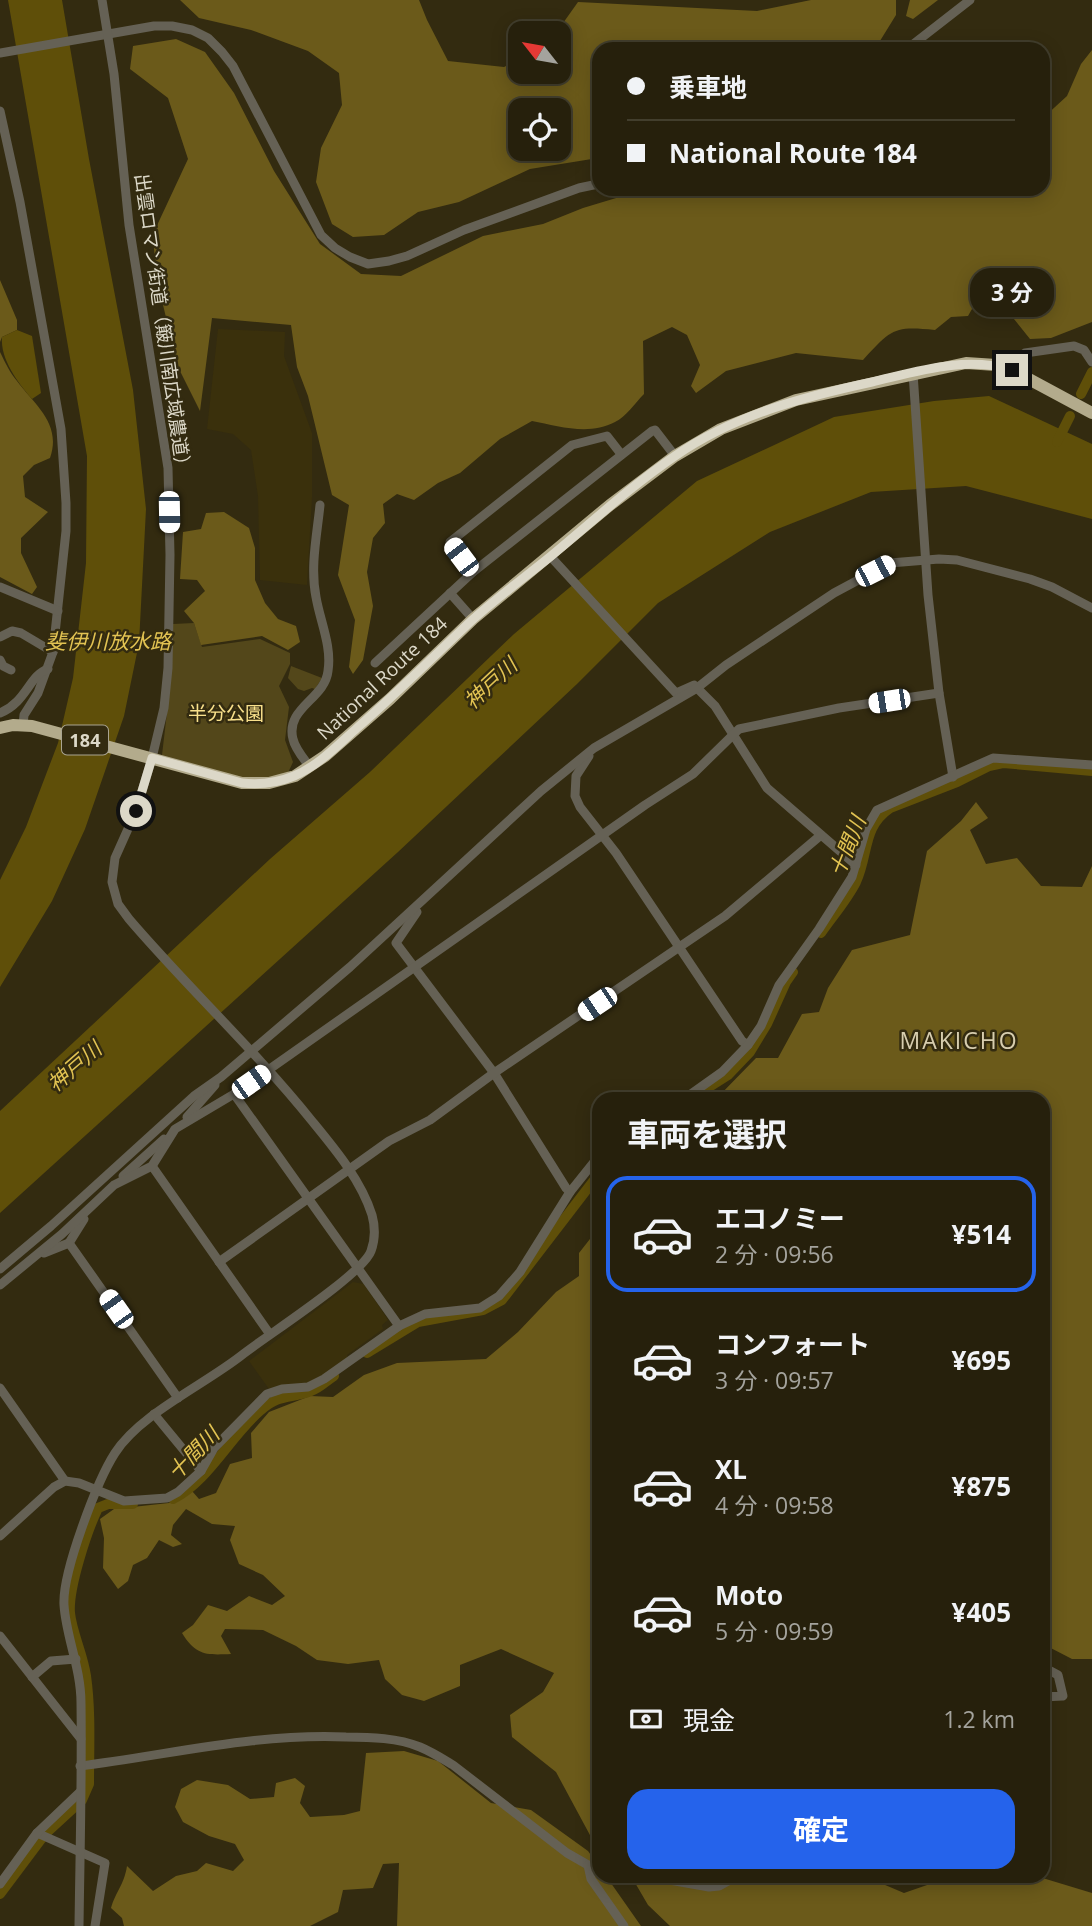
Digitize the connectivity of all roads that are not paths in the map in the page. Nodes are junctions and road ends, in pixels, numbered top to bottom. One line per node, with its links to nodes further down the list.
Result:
1 (102, 0): 3 (street, 出雲ロマン街道（簸川南広域農道）)
2 (970, 0): 4 (street)
3 (108, 35): 5 (street); 7 (street); 36 (street, 出雲ロマン街道（簸川南広域農道）)
4 (916, 42)
5 (0, 53)
6 (0, 111): 21 (street)
7 (592, 185)
8 (1092, 362): 9 (street)
9 (1012, 370): 10 (highway, National Route 184 / 184); 11 (highway, National Route 184 / 184)
10 (913, 376): 13 (highway, National Route 184 / 184); 16 (street)
11 (1092, 413)
12 (621, 454): 13 (street); 17 (street); 17 (street)
13 (675, 456): 15 (highway, National Route 184 / 184)
14 (320, 505): 38 (street)
15 (552, 559): 22 (highway, National Route 184 / 184); 29 (street)
16 (926, 560): 20 (street); 29 (street); 30 (street)
17 (473, 572): 19 (street)
18 (0, 587): 21 (street)
19 (450, 593): 22 (street); 26 (street)
20 (1092, 608)
21 (58, 611): 24 (street)
22 (473, 619): 38 (highway, National Route 184 / 184)
23 (0, 637): 24 (street)
24 (53, 652): 27 (street)
25 (0, 660): 28 (street)
26 (375, 663)
27 (48, 669): 31 (street); 32 (street)
28 (11, 670)
29 (697, 688): 34 (street); 35 (street)
30 (939, 693): 34 (street); 39 (street)
31 (0, 713)
32 (28, 725): 33 (highway, National Route 184 / 184); 36 (highway, National Route 184 / 184)
33 (0, 728)
34 (733, 735): 40 (street); 41 (street)
35 (594, 748): 40 (street); 43 (street)
36 (152, 758): 38 (highway, National Route 184 / 184); 47 (street, 出雲ロマン街道（簸川南広域農道）)
37 (1092, 765): 39 (street)
38 (310, 767)
39 (953, 777): 42 (street)
40 (603, 835): 44 (street); 45 (street)
41 (821, 835): 42 (street); 44 (street)
42 (856, 865): 46 (street)
43 (426, 899): 45 (street); 47 (street)
44 (678, 947): 46 (street); 49 (street)
45 (415, 966): 48 (street); 49 (street)
46 (748, 1045): 51 (street)
47 (247, 1047): 48 (street, 出雲ロマン街道（簸川南広域農道）); 50 (street)
48 (268, 1070): 52 (street); 56 (street, 出雲ロマン街道（簸川南広域農道）)
49 (494, 1073): 56 (street); 58 (street)
50 (221, 1077): 53 (street); 64 (street)
51 (694, 1092)
52 (234, 1094): 53 (street); 59 (street)
53 (175, 1129): 55 (street); 57 (street)
54 (592, 1164): 58 (street)
55 (152, 1166): 57 (street); 63 (street)
56 (350, 1170): 59 (street); 65 (street, 出雲ロマン街道（簸川南広域農道）)
57 (114, 1185): 60 (street)
58 (570, 1192): 67 (street)
59 (308, 1199): 63 (street); 65 (street)
60 (92, 1206): 61 (street); 62 (street)
61 (69, 1243): 62 (street); 70 (street)
62 (34, 1257): 66 (street)
63 (219, 1262): 68 (street)
64 (0, 1269)
65 (358, 1269): 67 (street); 68 (street, 出雲ロマン街道（簸川南広域農道）)
66 (0, 1285)
67 (399, 1326): 72 (street)
68 (269, 1334): 70 (street, 出雲ロマン街道（簸川南広域農道）)
69 (0, 1388): 73 (street)
70 (178, 1398): 71 (street, 出雲ロマン街道（簸川南広域農道）)
71 (154, 1414): 72 (street); 74 (street, 出雲ロマン街道（簸川南広域農道）)
72 (201, 1471): 74 (street)
73 (65, 1481): 74 (street); 75 (street)
74 (97, 1491): 77 (street, 出雲ロマン街道（簸川南広域農道）)
75 (0, 1536)
76 (0, 1636): 79 (street)
77 (76, 1659): 79 (street); 81 (street, 出雲ロマン街道（簸川南広域農道）)
78 (1050, 1671): 80 (street)
79 (32, 1677): 81 (street)
80 (1050, 1697)
81 (81, 1739): 82 (street, 出雲ロマン街道（簸川南広域農道）)
82 (80, 1766): 83 (street, 出雲ロマン街道（簸川南広域農道）); 86 (street)
83 (80, 1792): 84 (street); 85 (street, 出雲ロマン街道（簸川南広域農道）)
84 (37, 1833): 85 (street); 89 (street)
85 (80, 1851): 93 (street, 出雲ロマン街道（簸川南広域農道）); 94 (street)
86 (588, 1865): 87 (street); 88 (street)
87 (592, 1866)
88 (592, 1880)
89 (0, 1882)
90 (594, 1883): 95 (street)
91 (690, 1883): 92 (street)
92 (724, 1883)
93 (79, 1926)
94 (95, 1926)
95 (624, 1926)

